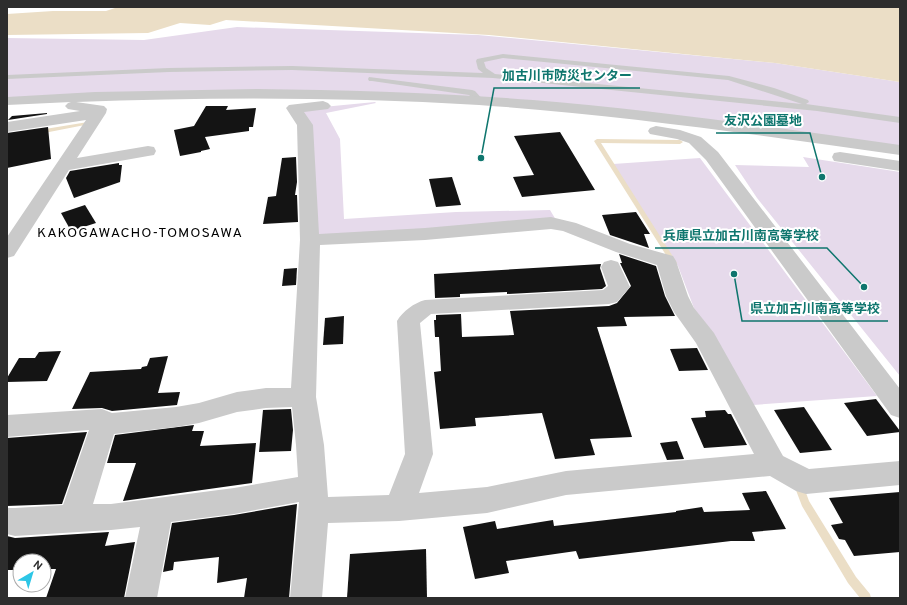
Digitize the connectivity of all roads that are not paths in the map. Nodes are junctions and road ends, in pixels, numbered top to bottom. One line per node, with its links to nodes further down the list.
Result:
1 (336, 66): 2 (lane); 3 (lane); 10 (lane)
2 (493, 76): 4 (lane); 8 (lane)
3 (7, 77)
4 (729, 78): 8 (lane); 11 (lane)
5 (208, 93): 6 (street); 7 (street); 12 (street)
6 (392, 96): 10 (street); 20 (street)
7 (27, 99): 9 (street); 12 (street)
8 (732, 100): 11 (lane)
9 (7, 101)
10 (480, 101): 15 (street); 16 (street)
11 (826, 110): 13 (lane)
12 (98, 113): 14 (street); 18 (street)
13 (900, 120)
14 (7, 127)
15 (695, 140): 19 (street); 24 (street)
16 (900, 150)
17 (148, 151): 18 (street)
18 (63, 166): 21 (street)
19 (900, 166)
20 (310, 240): 23 (street); 27 (street)
21 (7, 252)
22 (610, 268): 30 (street)
23 (303, 397): 25 (street); 29 (street)
24 (900, 408)
25 (104, 424): 26 (street); 32 (street)
26 (7, 426)
27 (773, 464): 28 (street); 30 (street)
28 (900, 474)
29 (313, 498): 30 (street); 31 (street); 35 (street)
30 (399, 508)
31 (158, 511): 32 (street); 34 (street)
32 (74, 518): 33 (street)
33 (7, 521)
34 (141, 598)
35 (306, 598)

